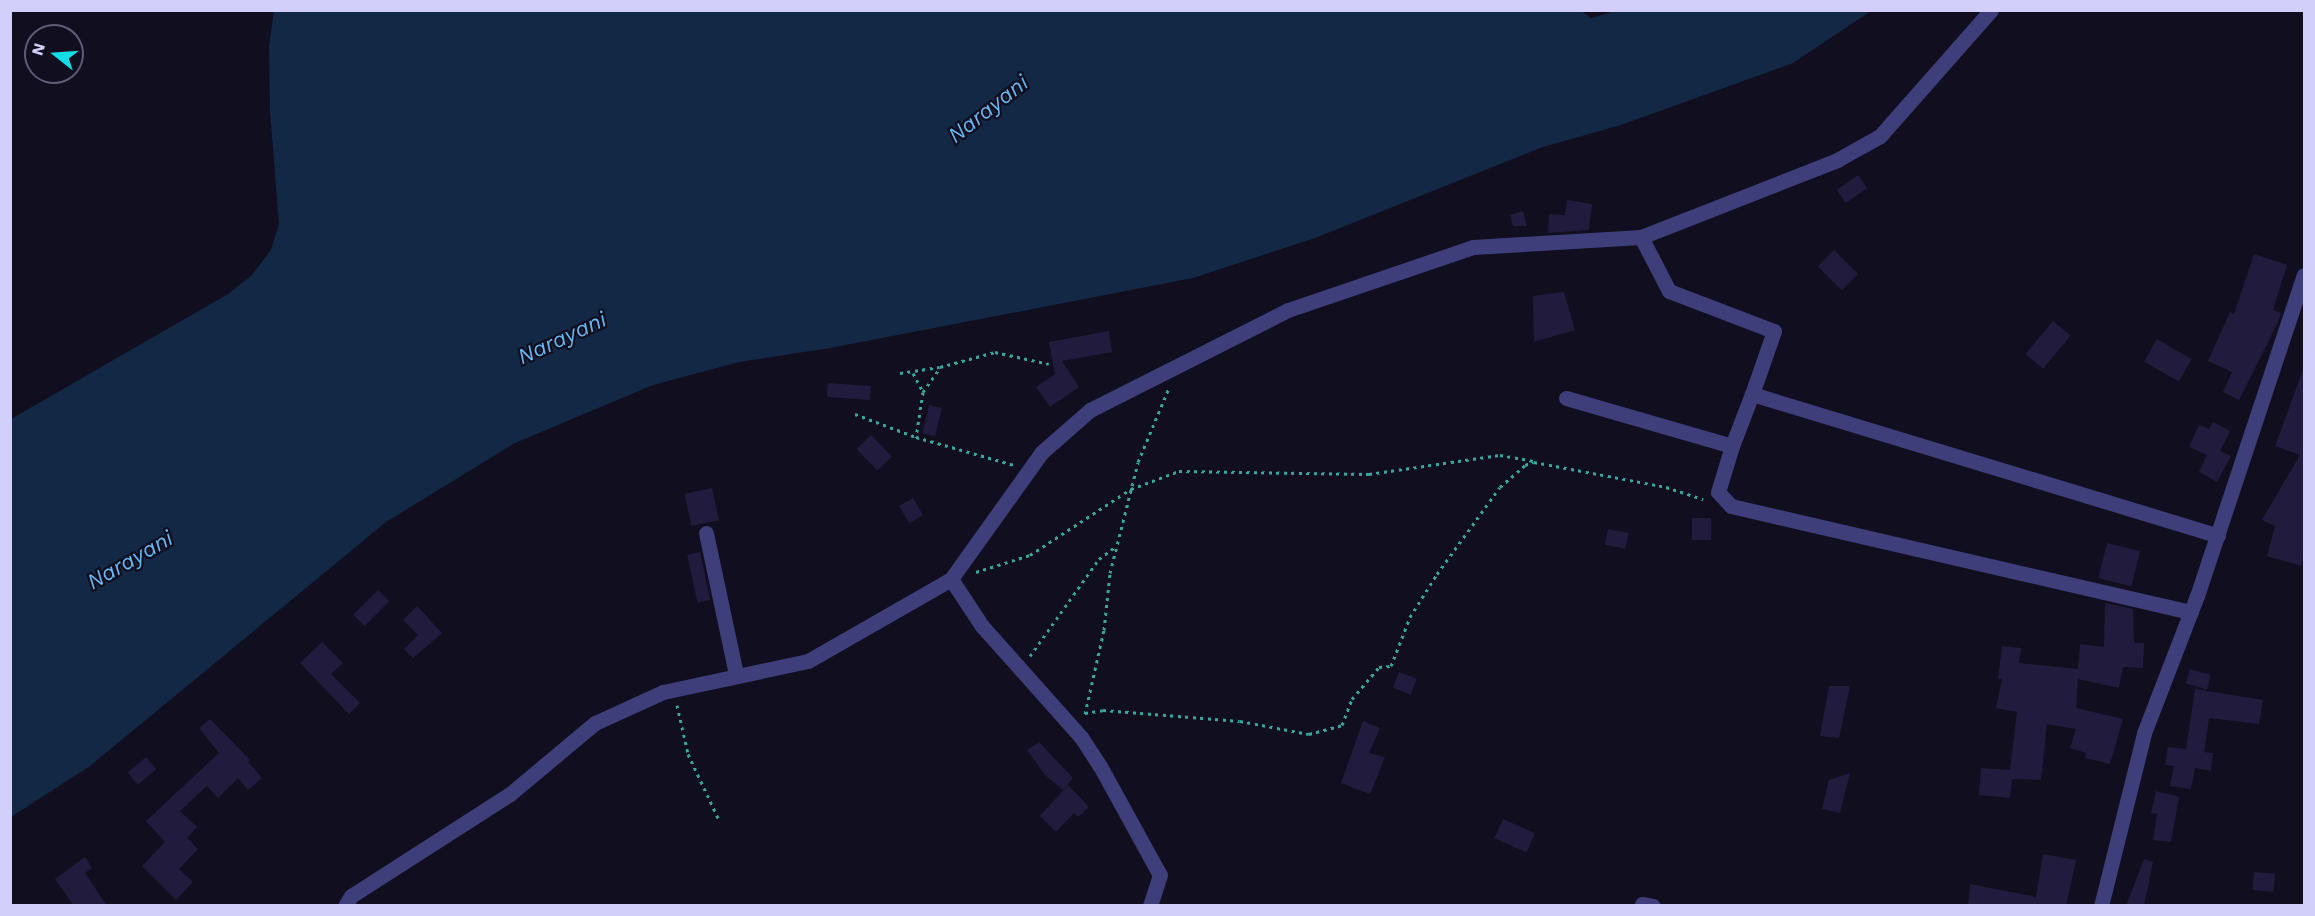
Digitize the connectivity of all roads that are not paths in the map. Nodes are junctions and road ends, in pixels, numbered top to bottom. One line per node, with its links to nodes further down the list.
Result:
1 (1991, 10): 2 (street)
2 (1641, 237): 4 (street); 9 (street)
3 (2304, 274): 8 (street)
4 (1752, 394): 6 (street); 8 (street)
5 (1566, 398): 6 (street)
6 (1732, 446): 10 (street)
7 (706, 533): 11 (street)
8 (2218, 536): 10 (street)
9 (951, 579): 11 (street); 13 (street)
10 (2191, 612): 14 (street)
11 (736, 674): 12 (street)
12 (345, 906)
13 (1150, 906)
14 (2101, 906)

